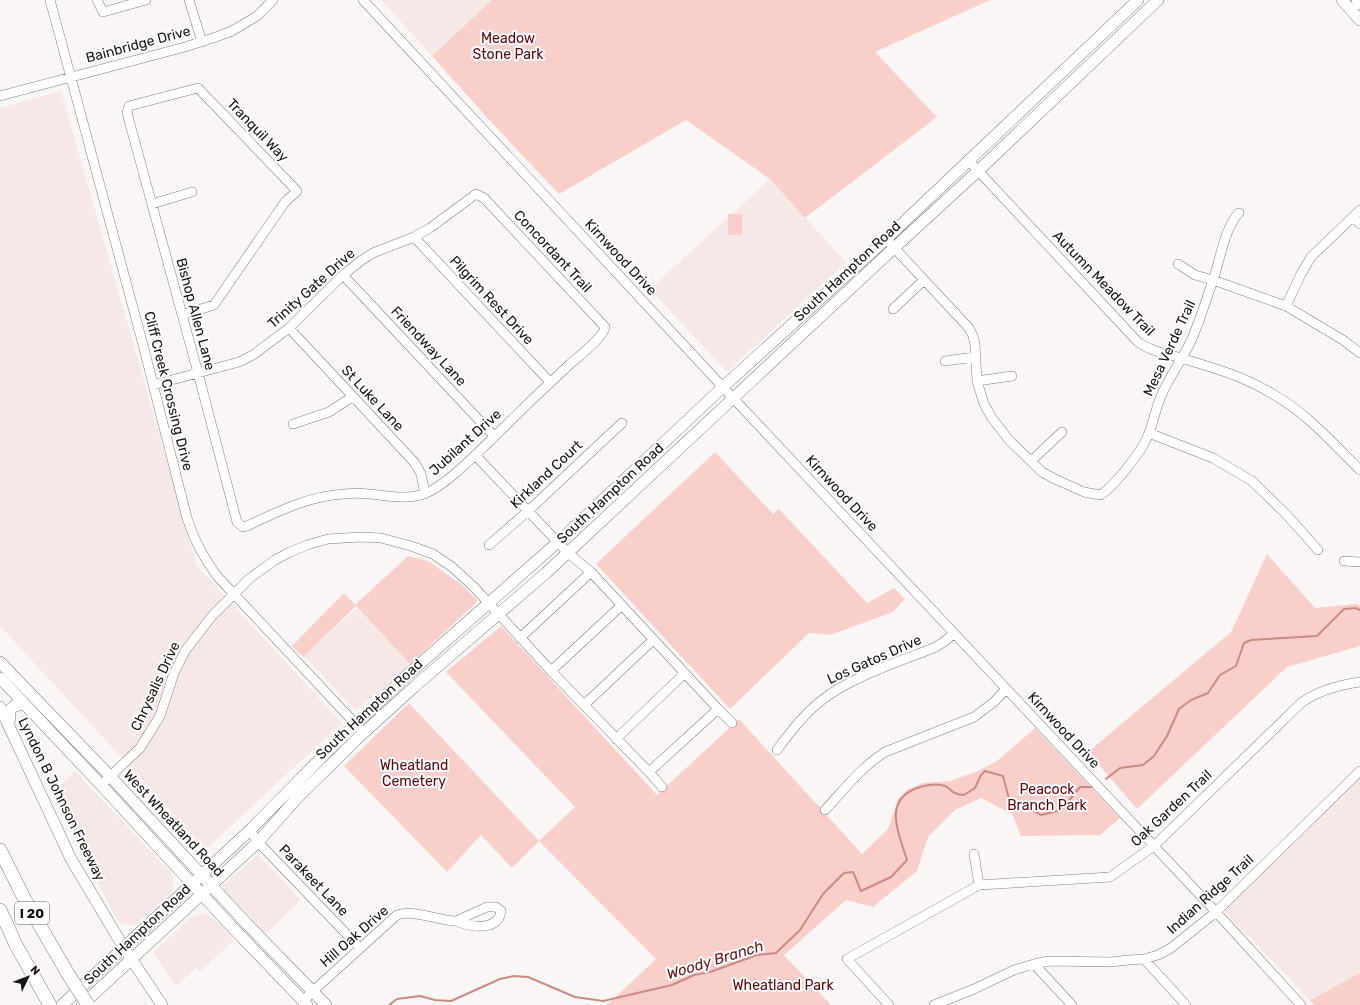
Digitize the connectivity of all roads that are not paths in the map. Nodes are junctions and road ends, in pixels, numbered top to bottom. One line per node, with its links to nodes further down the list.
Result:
1 (50, 0): 18 (street, Cliff Creek Crossing Drive)
2 (97, 0): 3 (street)
3 (146, 0)
4 (189, 0): 15 (street)
5 (273, 0): 15 (street, Bainbridge Drive)
6 (363, 0): 50 (street, Kirnwood Drive)
7 (1138, 0): 12 (main road, South Hampton Road)
8 (1158, 0): 14 (main road, South Hampton Road)
9 (1342, 0): 13 (main road)
10 (1357, 0): 11 (main road)
11 (1360, 4)
12 (1125, 12): 14 (main road); 16 (main road, South Hampton Road)
13 (1360, 20)
14 (1134, 22): 17 (main road, South Hampton Road)
15 (202, 42): 18 (street, Bainbridge Drive)
16 (1080, 54): 17 (main road); 21 (main road, South Hampton Road)
17 (1090, 65): 22 (main road, South Hampton Road)
18 (70, 76): 20 (street, Bainbridge Drive); 49 (street, Cliff Creek Crossing Drive)
19 (198, 88): 25 (street, Bishop Allen Lane); 38 (street, Tranquil Way)
20 (0, 96)
21 (968, 160): 22 (street, Autumn Meadow Trail); 30 (main road, South Hampton Road)
22 (978, 171): 31 (main road, South Hampton Road); 43 (street, Autumn Meadow Trail)
23 (192, 192): 25 (street)
24 (480, 195): 29 (street, Trinity Gate Drive); 39 (street, Concordant Trail)
25 (152, 204): 38 (street, Bishop Allen Lane)
26 (1239, 213): 35 (street, Mesa Verde Trail)
27 (1356, 214): 28 (street); 36 (street)
28 (1360, 224)
29 (414, 237): 33 (street, Trinity Gate Drive); 48 (street, Pilgrim Rest Drive)
30 (886, 239): 31 (street); 50 (main road, South Hampton Road)
31 (894, 248): 34 (street); 52 (main road, South Hampton Road)
32 (1178, 264): 35 (street)
33 (343, 276): 40 (street, Trinity Gate Drive); 57 (street, Friendway Lane)
34 (924, 280): 37 (street); 42 (street)
35 (1213, 280): 36 (street); 43 (street, Mesa Verde Trail)
36 (1286, 306): 41 (street)
37 (893, 309)
38 (182, 315): 45 (street, Bishop Allen Lane)
39 (605, 327): 48 (street, Jubilant Drive)
40 (289, 328): 45 (street, Trinity Gate Drive); 51 (street, St Luke Lane)
41 (1360, 353)
42 (975, 357): 44 (street); 47 (street)
43 (1182, 358): 56 (street, Mesa Verde Trail); 60 (street, Autumn Meadow Trail)
44 (946, 361)
45 (198, 373): 49 (street, Trinity Gate Drive); 63 (street, Bishop Allen Lane)
46 (1012, 376): 47 (street)
47 (977, 381): 59 (street)
48 (550, 382): 57 (street, Jubilant Drive)
49 (153, 385): 71 (street, Cliff Creek Crossing Drive)
50 (723, 387): 52 (street, Kirnwood Drive); 64 (main road, South Hampton Road)
51 (352, 397): 54 (street); 61 (street, St Luke Lane)
52 (733, 398): 67 (main road, South Hampton Road); 75 (street, Kirnwood Drive)
53 (622, 423): 62 (street, Kirkland Court)
54 (293, 424)
55 (1062, 432): 59 (street)
56 (1149, 433): 59 (street, Mesa Verde Trail); 66 (street)
57 (494, 436): 58 (street, Jubilant Drive)
58 (475, 455): 61 (street, Jubilant Drive); 62 (street)
59 (1031, 461)
60 (1360, 470)
61 (425, 494): 63 (street, Jubilant Drive)
62 (528, 511): 64 (street); 65 (street, Kirkland Court)
63 (243, 527)
64 (558, 542): 67 (street); 72 (main road, South Hampton Road)
65 (489, 545)
66 (1318, 550)
67 (568, 553): 70 (street); 74 (main road, South Hampton Road)
68 (1344, 562): 69 (street)
69 (1360, 562)
70 (591, 572): 73 (street); 76 (street)
71 (234, 594): 72 (street, Chrysalis Drive); 91 (street, Cliff Creek Crossing Drive); 98 (street, Chrysalis Drive)
72 (489, 603): 74 (street, Chrysalis Drive); 81 (main road, South Hampton Road)
73 (622, 605): 77 (street); 79 (street)
74 (499, 614): 76 (street, Chrysalis Drive); 84 (main road, South Hampton Road)
75 (954, 633): 85 (street, Kirnwood Drive); 95 (street, Los Gatos Drive)
76 (520, 638): 79 (street, Chrysalis Drive)
77 (653, 640): 80 (street); 87 (street)
78 (0, 662): 98 (main road, West Wheatland Road)
79 (552, 671): 87 (street, Chrysalis Drive)
80 (685, 673): 89 (street); 94 (street)
81 (405, 677): 84 (main road); 91 (main road, South Hampton Road)
82 (0, 678): 86 (main road, West Wheatland Road)
83 (1360, 682): 104 (street, Oak Garden Trail)
84 (414, 687): 93 (main road, South Hampton Road)
85 (1006, 689): 101 (street); 104 (street, Kirnwood Drive)
86 (24, 704): 92 (main road); 99 (main road, West Wheatland Road)
87 (584, 705): 94 (street, Chrysalis Drive)
88 (0, 707): 92 (main road, Lyndon B Johnson Freeway)
89 (718, 708): 90 (street); 97 (street)
90 (732, 723)
91 (355, 724): 93 (street, Cliff Creek Crossing Drive); 102 (main road, South Hampton Road)
92 (8, 726): 115 (main road, Lyndon B Johnson Freeway)
93 (364, 733): 103 (main road, South Hampton Road)
94 (616, 739): 97 (street, Chrysalis Drive)
95 (777, 750)
96 (1360, 771): 113 (street, Indian Ridge Trail)
97 (648, 772): 100 (street, Chrysalis Drive)
98 (110, 776): 99 (street, Chrysalis Drive); 107 (main road, West Wheatland Road)
99 (101, 785): 108 (main road, West Wheatland Road)
100 (662, 787)
101 (825, 810)
102 (250, 830): 103 (street, Parakeet Lane); 107 (main road, South Hampton Road)
103 (258, 842): 110 (main road, South Hampton Road); 116 (street, Parakeet Lane)
104 (1154, 846): 109 (street, Oak Garden Trail); 113 (street, Kirnwood Drive)
105 (0, 850): 126 (highway, I 20, bridge)
106 (974, 854): 109 (street)
107 (202, 876): 108 (main road, South Hampton Road); 110 (main road, West Wheatland Road)
108 (193, 884): 111 (main road, West Wheatland Road); 115 (main road, South Hampton Road)
109 (979, 885): 129 (street, Oak Garden Trail)
110 (212, 886): 111 (main road, South Hampton Road); 120 (main road, West Wheatland Road)
111 (202, 894): 118 (main road, South Hampton Road); 123 (main road, West Wheatland Road)
112 (0, 910): 121 (highway, I 20)
113 (1216, 912): 117 (street, Indian Ridge Trail); 133 (street, Kirnwood Drive)
114 (456, 922): 116 (street, Hill Oak Drive)
115 (124, 948): 118 (main road, Lyndon B Johnson Freeway); 124 (main road, South Hampton Road)
116 (360, 948): 120 (street, Hill Oak Drive)
117 (1144, 959): 119 (street, Indian Ridge Trail); 132 (street)
118 (131, 960): 125 (main road, South Hampton Road); 127 (main road, Lyndon B Johnson Freeway)
119 (1034, 964): 122 (street, Indian Ridge Trail); 131 (street)
120 (313, 991): 123 (street, Hill Oak Drive); 128 (main road, West Wheatland Road)
121 (47, 1000)
122 (952, 1002): 130 (street, Indian Ridge Trail)
123 (305, 1003)
124 (62, 1005)
125 (82, 1005)
126 (88, 1005)
127 (162, 1005)
128 (326, 1005)
129 (888, 1005)
130 (934, 1005)
131 (1072, 1005)
132 (1186, 1005)
133 (1301, 1005)

